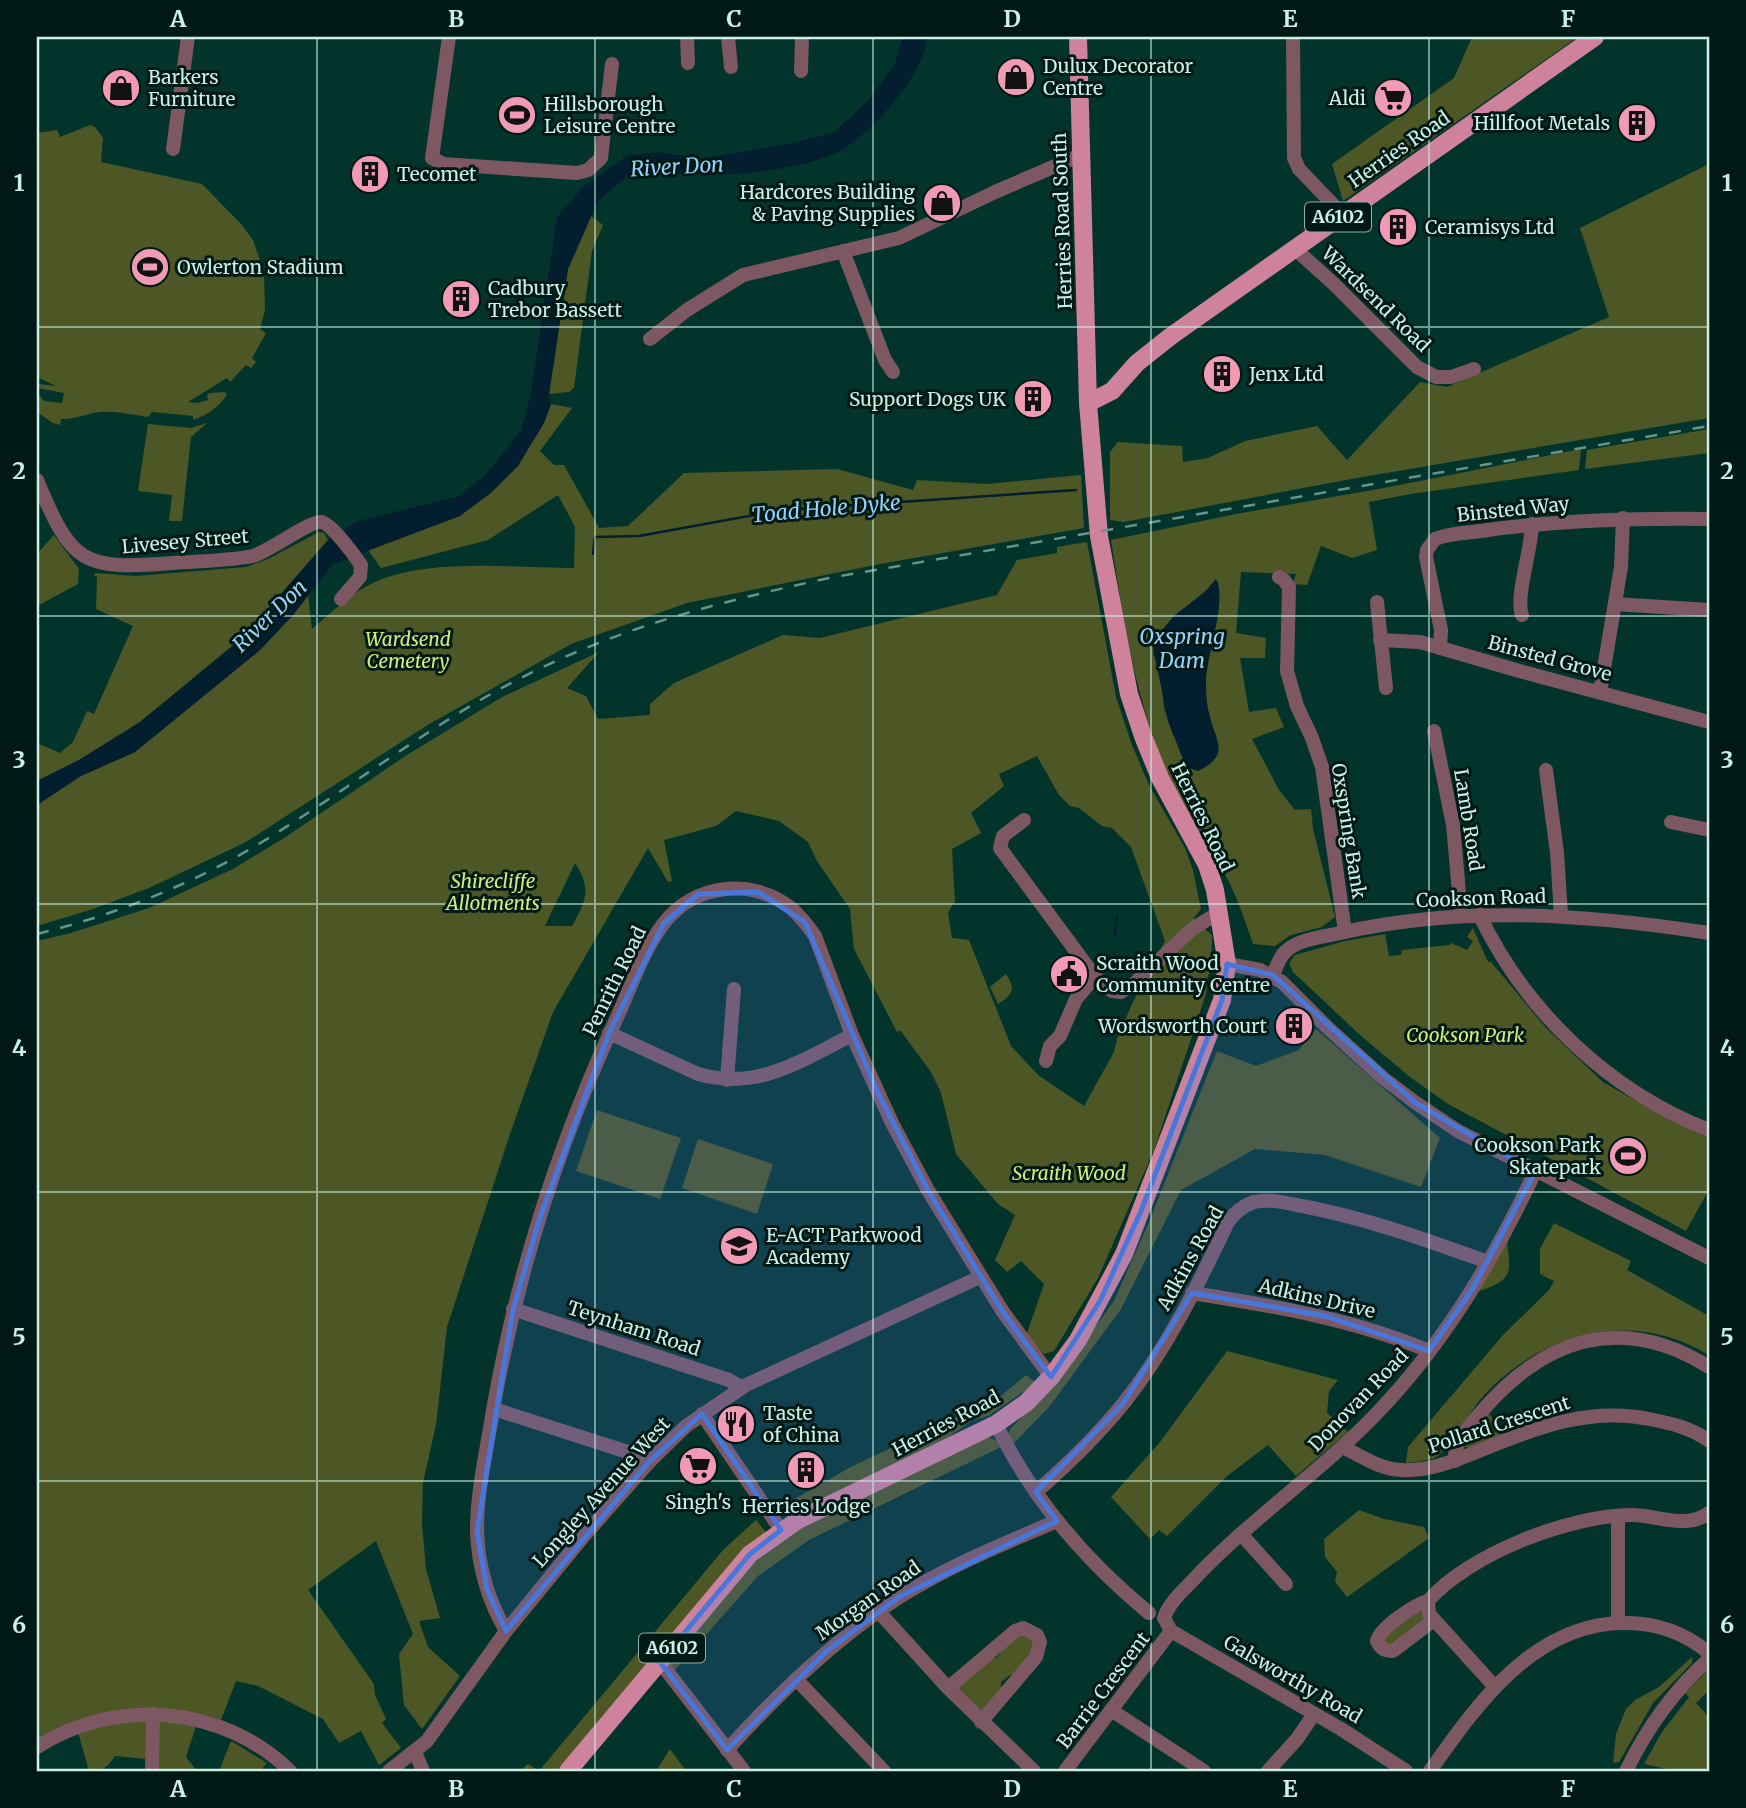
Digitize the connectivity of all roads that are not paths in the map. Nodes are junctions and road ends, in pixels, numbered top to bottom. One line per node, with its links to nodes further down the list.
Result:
1 (188, 37): 13 (street)
2 (449, 37): 10 (street)
3 (687, 37): 9 (street)
4 (728, 37): 11 (street)
5 (802, 37): 12 (street)
6 (1078, 37): 14 (main road, Herries Road South / A6102)
7 (1293, 37): 15 (street)
8 (1595, 37): 15 (main road, Herries Road / A6102)
9 (688, 63)
10 (612, 64)
11 (731, 67)
12 (802, 71)
13 (173, 149)
14 (1081, 155): 17 (street); 21 (main road, Herries Road South / A6102)
15 (1342, 214): 16 (main road, Herries Road / A6102)
16 (1294, 247): 19 (street, Wardsend Road); 21 (main road, Herries Road / A6102)
17 (844, 251): 18 (street); 20 (street)
18 (650, 340)
19 (1474, 369)
20 (893, 372)
21 (1088, 403): 42 (main road, Herries Road / A6102)
22 (37, 480): 27 (street, Livesey Street)
23 (1623, 518): 24 (street, Binsted Way); 25 (street, Binsted Way); 29 (street)
24 (1709, 519)
25 (1532, 524): 31 (street); 33 (street, Binsted Way)
26 (1279, 578): 46 (street, Oxspring Bank)
27 (341, 599)
28 (1377, 602): 32 (street)
29 (1615, 604): 30 (street); 35 (street)
30 (1709, 610)
31 (1522, 615)
32 (1380, 640): 33 (street, Binsted Grove); 34 (street)
33 (1440, 648): 35 (street, Binsted Grove)
34 (1386, 688)
35 (1600, 692): 36 (street, Binsted Grove)
36 (1709, 722)
37 (1434, 732): 43 (street, Lamb Road)
38 (1546, 770): 45 (street)
39 (1024, 820): 50 (street)
40 (1671, 822): 41 (street)
41 (1709, 830)
42 (1220, 912): 48 (main road, Herries Road / A6102); 50 (street)
43 (1461, 915): 44 (street, Cookson Road); 46 (street, Cookson Road)
44 (1479, 915): 45 (street, Cookson Road); 56 (street)
45 (1561, 915): 47 (street, Cookson Road)
46 (1345, 932): 49 (street, Cookson Road)
47 (1709, 933)
48 (1227, 964): 49 (street); 65 (main road, Herries Road / A6102)
49 (1273, 975): 57 (street)
50 (1095, 977): 54 (street)
51 (734, 989): 55 (street)
52 (609, 1033): 53 (street, Penrith Road); 55 (street); 62 (street, Penrith Road)
53 (852, 1035): 55 (street); 60 (street, Penrith Road)
54 (1046, 1061)
55 (727, 1080)
56 (1709, 1130)
57 (1535, 1172): 58 (street); 59 (street, Donovan Road)
58 (1709, 1258)
59 (1488, 1262): 61 (street, Adkins Road); 63 (street, Donovan Road)
60 (980, 1277): 65 (street, Penrith Road); 66 (street, Longley Avenue West)
61 (1192, 1293): 63 (street, Adkins Drive); 74 (street, Adkins Road)
62 (513, 1309): 66 (street, Teynham Road); 67 (street, Penrith Road)
63 (1429, 1351): 71 (street, Donovan Road)
64 (1709, 1367): 72 (street)
65 (1051, 1377): 69 (main road, Herries Road / A6102)
66 (741, 1387): 68 (street, Longley Avenue West)
67 (494, 1409): 73 (street); 87 (street, Penrith Road)
68 (702, 1414): 73 (street, Longley Avenue West); 78 (street)
69 (996, 1424): 74 (street); 78 (main road, Herries Road / A6102)
70 (1709, 1441): 72 (street, Pollard Crescent)
71 (1343, 1447): 72 (street, Pollard Crescent); 79 (street, Donovan Road)
72 (1455, 1461)
73 (649, 1462): 87 (street, Longley Avenue West)
74 (1036, 1492): 77 (street)
75 (1709, 1513): 76 (street)
76 (1618, 1516): 81 (street); 85 (street)
77 (1057, 1521): 82 (street, Morgan Road); 83 (street)
78 (781, 1530): 90 (main road, Herries Road / A6102)
79 (1241, 1534): 80 (street); 86 (street, Donovan Road)
80 (1286, 1584)
81 (1428, 1601): 84 (street); 84 (street)
82 (879, 1612): 91 (street, Morgan Road); 93 (street)
83 (1149, 1613)
84 (1434, 1620): 92 (street)
85 (1618, 1623): 88 (street); 92 (street)
86 (1168, 1625): 94 (street, Barrie Crescent); 96 (street, Galsworthy Road)
87 (506, 1631): 100 (street, Longley Avenue West)
88 (1709, 1653)
89 (1709, 1659): 114 (street)
90 (660, 1662): 99 (street); 105 (main road, Herries Road / A6102)
91 (796, 1679): 99 (street, Morgan Road); 107 (street)
92 (1495, 1687): 113 (street)
93 (948, 1688): 97 (street); 97 (street)
94 (1111, 1710): 109 (street, Barrie Crescent); 110 (street)
95 (153, 1714): 98 (street); 101 (street); 102 (street)
96 (1314, 1714): 111 (street); 112 (street, Galsworthy Road)
97 (981, 1722): 108 (street)
98 (37, 1747)
99 (727, 1750): 106 (street)
100 (415, 1752): 103 (street, Longley Avenue West); 104 (street)
101 (152, 1771)
102 (290, 1771)
103 (389, 1771)
104 (422, 1771)
105 (568, 1771)
106 (744, 1771)
107 (884, 1771)
108 (1034, 1771)
109 (1065, 1771)
110 (1204, 1771)
111 (1268, 1771)
112 (1406, 1771)
113 (1430, 1771)
114 (1626, 1771)

